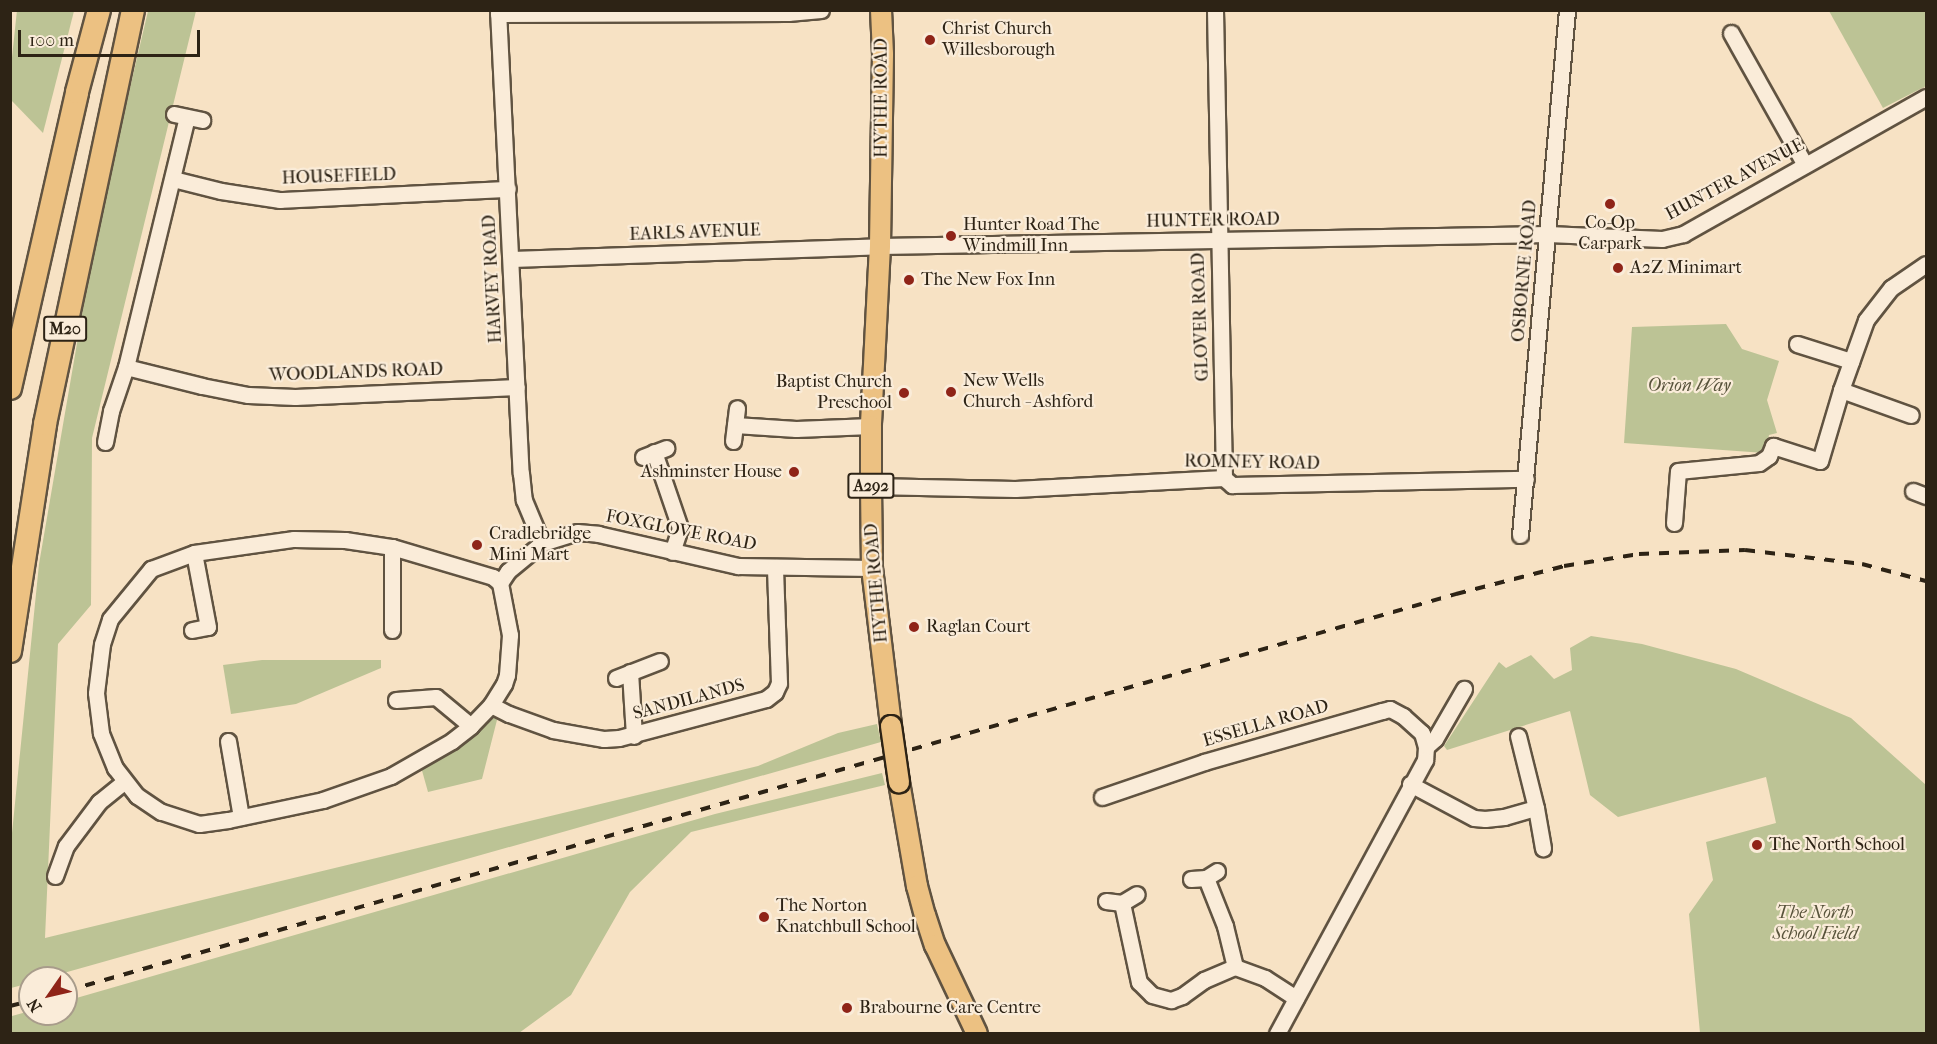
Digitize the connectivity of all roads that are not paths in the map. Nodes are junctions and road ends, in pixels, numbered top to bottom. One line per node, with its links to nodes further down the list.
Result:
1 (99, 10): 23 (highway, M20)
2 (133, 10): 46 (highway, M20)
3 (821, 10): 7 (street)
4 (881, 10): 16 (main road, HYTHE ROAD / A292)
5 (1215, 10): 15 (street, GLOVER ROAD)
6 (1567, 10): 14 (street, OSBORNE ROAD)
7 (498, 12): 13 (street, HARVEY ROAD)
8 (1731, 33): 11 (street)
9 (1926, 97): 11 (street, HUNTER AVENUE)
10 (188, 117): 12 (street)
11 (1805, 165): 14 (street, HUNTER AVENUE)
12 (173, 179): 13 (street, HOUSEFIELD); 21 (street)
13 (508, 189): 17 (street, HARVEY ROAD)
14 (1548, 234): 15 (street, HUNTER ROAD); 33 (street, OSBORNE ROAD)
15 (1218, 241): 16 (street, HUNTER ROAD); 32 (street, GLOVER ROAD)
16 (880, 246): 17 (street, EARLS AVENUE); 28 (main road, HYTHE ROAD / A292)
17 (512, 259): 22 (street, HARVEY ROAD)
18 (1926, 264): 20 (street)
19 (1797, 344): 20 (street)
20 (1851, 361): 24 (street)
21 (126, 367): 22 (street, WOODLANDS ROAD); 30 (street)
22 (517, 387): 37 (street, HARVEY ROAD)
23 (10, 388)
24 (1841, 390): 26 (street); 35 (street)
25 (737, 408): 27 (street)
26 (1911, 415)
27 (735, 425): 28 (street); 29 (street)
28 (871, 426): 34 (main road, HYTHE ROAD / A292)
29 (733, 441)
30 (105, 442)
31 (654, 452): 39 (street)
32 (1224, 478): 33 (street, ROMNEY ROAD); 34 (street, ROMNEY ROAD)
33 (1526, 479): 36 (street, OSBORNE ROAD)
34 (871, 486): 42 (main road, HYTHE ROAD / A292)
35 (1674, 524)
36 (1520, 535)
37 (542, 543): 39 (street, FOXGLOVE ROAD); 43 (street, FOXGLOVE ROAD)
38 (392, 547): 40 (street); 43 (street); 45 (street)
39 (672, 552): 41 (street, FOXGLOVE ROAD)
40 (194, 553): 44 (street); 56 (street)
41 (775, 567): 42 (street, FOXGLOVE ROAD); 52 (street, SANDILANDS)
42 (872, 568): 67 (main road, HYTHE ROAD / A292, bridge)
43 (500, 583): 50 (street)
44 (192, 630)
45 (392, 630)
46 (10, 651)
47 (660, 661): 52 (street)
48 (1464, 689): 55 (street)
49 (396, 700): 51 (street)
50 (491, 705): 51 (street); 52 (street, SANDILANDS)
51 (471, 726): 60 (street)
52 (634, 736)
53 (1518, 736): 59 (street)
54 (228, 741): 60 (street)
55 (1426, 747): 57 (street); 58 (street, ESSELLA ROAD)
56 (124, 781): 60 (street); 62 (street)
57 (1410, 784): 59 (street); 66 (street)
58 (1102, 797)
59 (1536, 808): 61 (street)
60 (241, 817)
61 (1543, 848)
62 (61, 870)
63 (1205, 876): 65 (street)
64 (1137, 894): 65 (street)
65 (1235, 967): 66 (street)
66 (1296, 998): 68 (street)
67 (977, 1034)
68 (1277, 1034)

